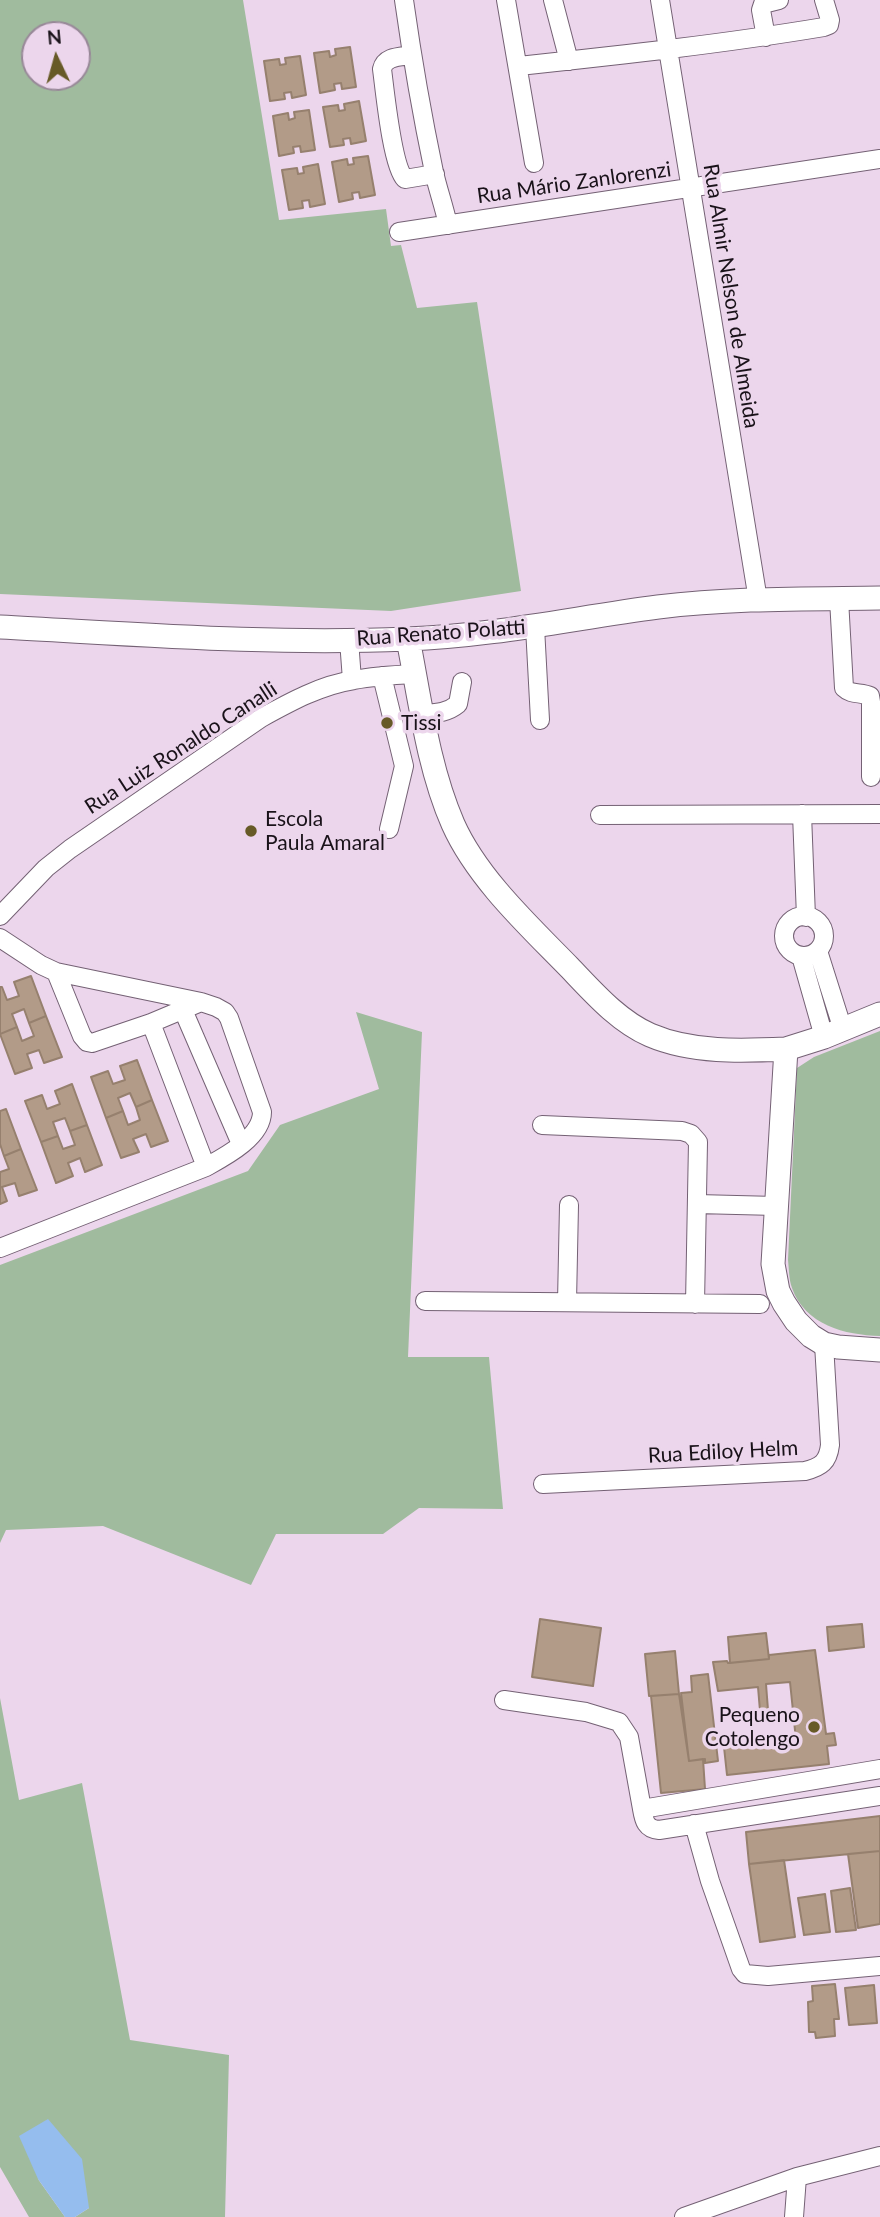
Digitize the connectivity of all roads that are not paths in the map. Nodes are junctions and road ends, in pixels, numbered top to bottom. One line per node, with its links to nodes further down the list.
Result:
1 (404, 0): 9 (street)
2 (506, 0): 11 (street)
3 (553, 0): 10 (street)
4 (660, 0): 8 (street, Rua Almir Nelson de Almeida)
5 (779, 0): 7 (street)
6 (824, 0): 7 (street)
7 (766, 37): 8 (street)
8 (668, 50): 10 (street); 15 (street, Rua Almir Nelson de Almeida)
9 (412, 54): 14 (street); 14 (street)
10 (569, 61): 11 (street)
11 (519, 66): 13 (street)
12 (880, 159): 15 (street, Rua Mário Zanlorenzi)
13 (534, 163)
14 (435, 174): 16 (street)
15 (691, 189): 16 (street, Rua Mário Zanlorenzi); 20 (street, Rua Almir Nelson de Almeida)
16 (448, 225): 17 (street, Rua Mário Zanlorenzi)
17 (399, 232)
18 (839, 598): 19 (main road, Rua Renato Polatti); 20 (main road, Rua Renato Polatti); 33 (street)
19 (880, 598)
20 (758, 600): 22 (main road, Rua Renato Polatti)
21 (0, 627): 24 (main road, Rua Renato Polatti)
22 (535, 627): 23 (main road, Rua Renato Polatti); 30 (street)
23 (408, 639): 24 (main road, Rua Renato Polatti); 25 (main road)
24 (349, 640): 27 (street)
25 (415, 674): 26 (street, Rua Luiz Ronaldo Canalli); 29 (main road)
26 (382, 676): 27 (street, Rua Luiz Ronaldo Canalli); 32 (street)
27 (352, 680): 38 (street, Rua Luiz Ronaldo Canalli)
28 (463, 682): 29 (street)
29 (422, 714): 31 (main road)
30 (540, 720)
31 (434, 764): 32 (street); 49 (main road)
32 (404, 766): 37 (street)
33 (871, 777)
34 (802, 814): 35 (street); 36 (street); 39 (street)
35 (880, 814)
36 (600, 815)
37 (389, 829)
38 (0, 916)
39 (806, 917): 41 (street); 42 (street)
40 (0, 938): 43 (street)
41 (818, 951): 42 (street); 48 (street)
42 (800, 956): 48 (street)
43 (56, 972): 44 (street); 47 (street)
44 (201, 1002): 45 (street); 51 (street)
45 (183, 1010): 47 (street); 51 (street)
46 (880, 1014): 48 (main road)
47 (151, 1023): 52 (street)
48 (833, 1034): 49 (main road)
49 (786, 1049): 55 (main road)
50 (542, 1125): 53 (street)
51 (241, 1144): 52 (street)
52 (206, 1167): 56 (street)
53 (697, 1204): 55 (street); 59 (street)
54 (569, 1205): 58 (street)
55 (776, 1206): 61 (main road)
56 (0, 1248)
57 (425, 1301): 58 (street)
58 (567, 1302): 59 (street)
59 (695, 1304): 60 (street)
60 (760, 1304)
61 (824, 1344): 62 (main road); 63 (street, Rua Ediloy Helm)
62 (880, 1350)
63 (543, 1484)
64 (504, 1700): 67 (street)
65 (880, 1769): 67 (street)
66 (880, 1796): 68 (street)
67 (642, 1809): 68 (street)
68 (694, 1824): 69 (street)
69 (880, 1966)
70 (880, 2156): 71 (street)
71 (797, 2177): 72 (street); 73 (street)
72 (684, 2217)
73 (794, 2217)

